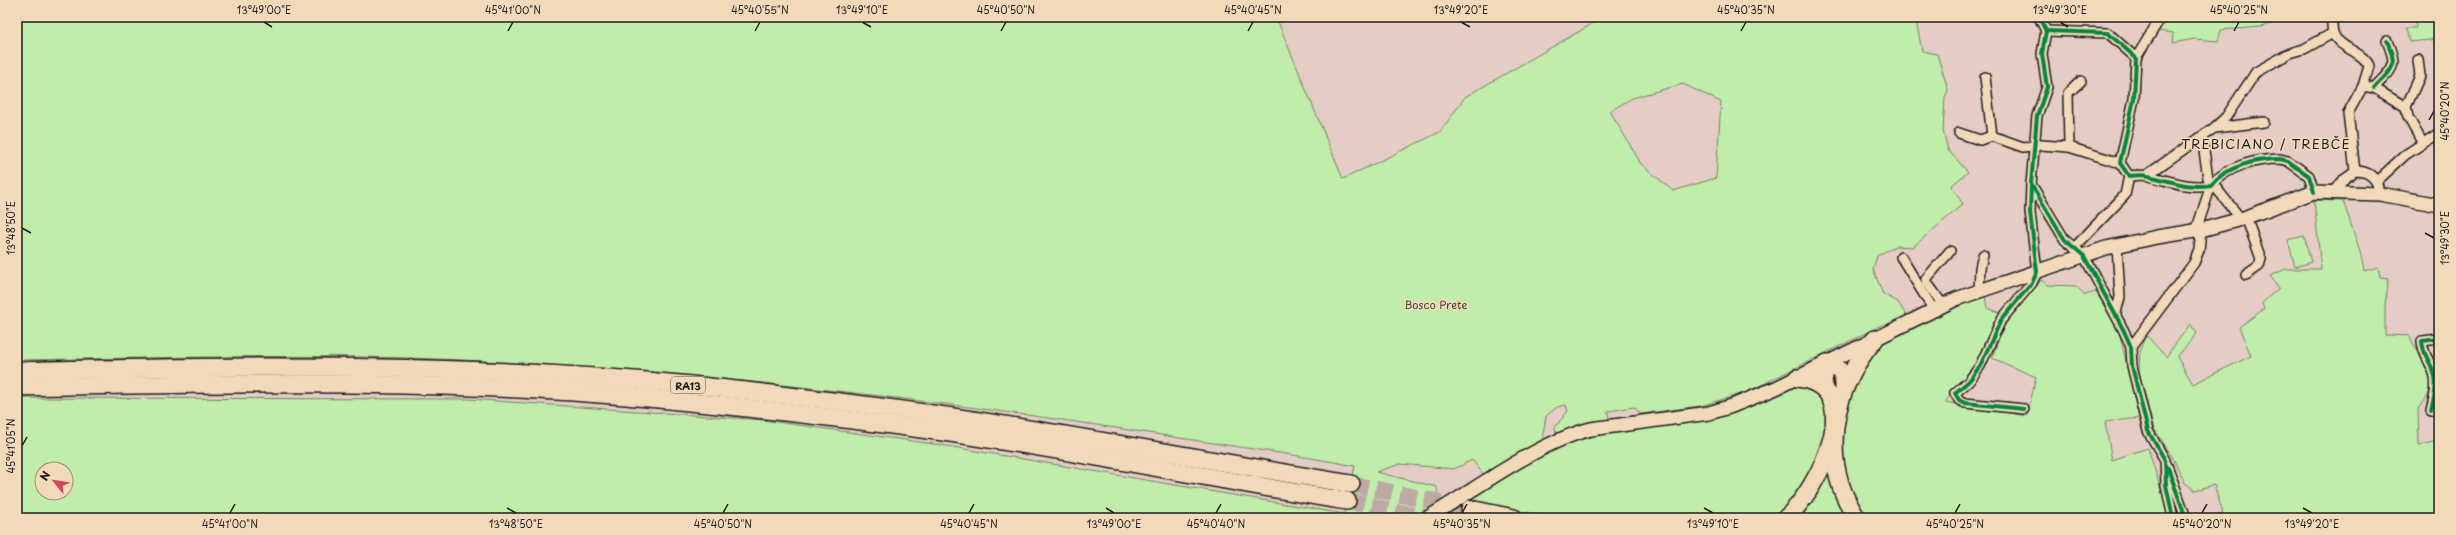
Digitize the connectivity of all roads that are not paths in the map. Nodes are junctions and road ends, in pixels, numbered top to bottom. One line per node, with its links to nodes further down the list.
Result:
1 (2039, 17): 4 (street)
2 (2161, 17): 7 (street)
3 (2331, 17): 5 (street)
4 (2046, 31): 7 (street); 21 (street)
5 (2333, 33): 11 (street); 15 (street)
6 (2387, 41): 12 (street)
7 (2136, 58): 23 (street)
8 (2418, 60): 13 (street)
9 (1985, 77): 18 (street)
10 (2081, 81): 22 (street)
11 (2364, 86): 12 (street); 24 (street)
12 (2374, 88): 13 (street)
13 (2406, 107): 20 (street)
14 (2264, 122): 15 (street)
15 (2214, 128): 19 (street)
16 (1959, 133): 18 (street)
17 (2439, 133): 20 (street)
18 (1992, 136): 21 (street)
19 (2202, 137): 25 (street); 29 (street)
20 (2422, 142): 27 (street)
21 (2033, 146): 22 (street); 28 (street)
22 (2069, 147): 23 (street)
23 (2120, 163): 26 (street)
24 (2355, 171): 27 (street); 30 (street)
25 (2147, 175): 26 (street); 29 (street)
26 (2129, 176): 38 (street)
27 (2377, 181): 32 (street)
28 (2031, 184): 38 (street); 41 (street)
29 (2211, 185): 31 (street); 34 (street); 35 (street)
30 (2335, 191): 31 (main road); 32 (main road)
31 (2314, 192): 34 (main road)
32 (2380, 194): 33 (main road)
33 (2439, 204)
34 (2244, 218): 35 (main road); 42 (street)
35 (2199, 230): 36 (main road); 48 (street)
36 (2117, 245): 38 (main road); 45 (street)
37 (1950, 251): 44 (street)
38 (2079, 252): 41 (main road); 45 (street)
39 (1983, 255): 43 (street)
40 (1901, 257): 44 (street)
41 (2037, 272): 43 (main road); 55 (street)
42 (2246, 275)
43 (1979, 291): 44 (main road)
44 (1938, 307): 46 (main road)
45 (2116, 313): 48 (street)
46 (1876, 339): 49 (main road); 52 (highway)
47 (2439, 339): 56 (street)
48 (2131, 347): 58 (street)
49 (1827, 363): 51 (main road); 52 (highway); 54 (highway)
50 (17, 371): 59 (highway, RA13)
51 (1797, 378): 54 (highway); 62 (main road)
52 (1844, 386): 57 (highway)
53 (17, 388): 60 (highway, RA13)
54 (1824, 390): 57 (highway)
55 (2024, 409)
56 (2431, 410)
57 (1834, 427): 64 (highway); 65 (highway)
58 (2165, 460): 66 (street); 67 (street)
59 (1351, 484)
60 (1347, 501)
61 (1470, 510): 63 (highway)
62 (1427, 518)
63 (1514, 518)
64 (1786, 518)
65 (1857, 518)
66 (2173, 518)
67 (2186, 518)

